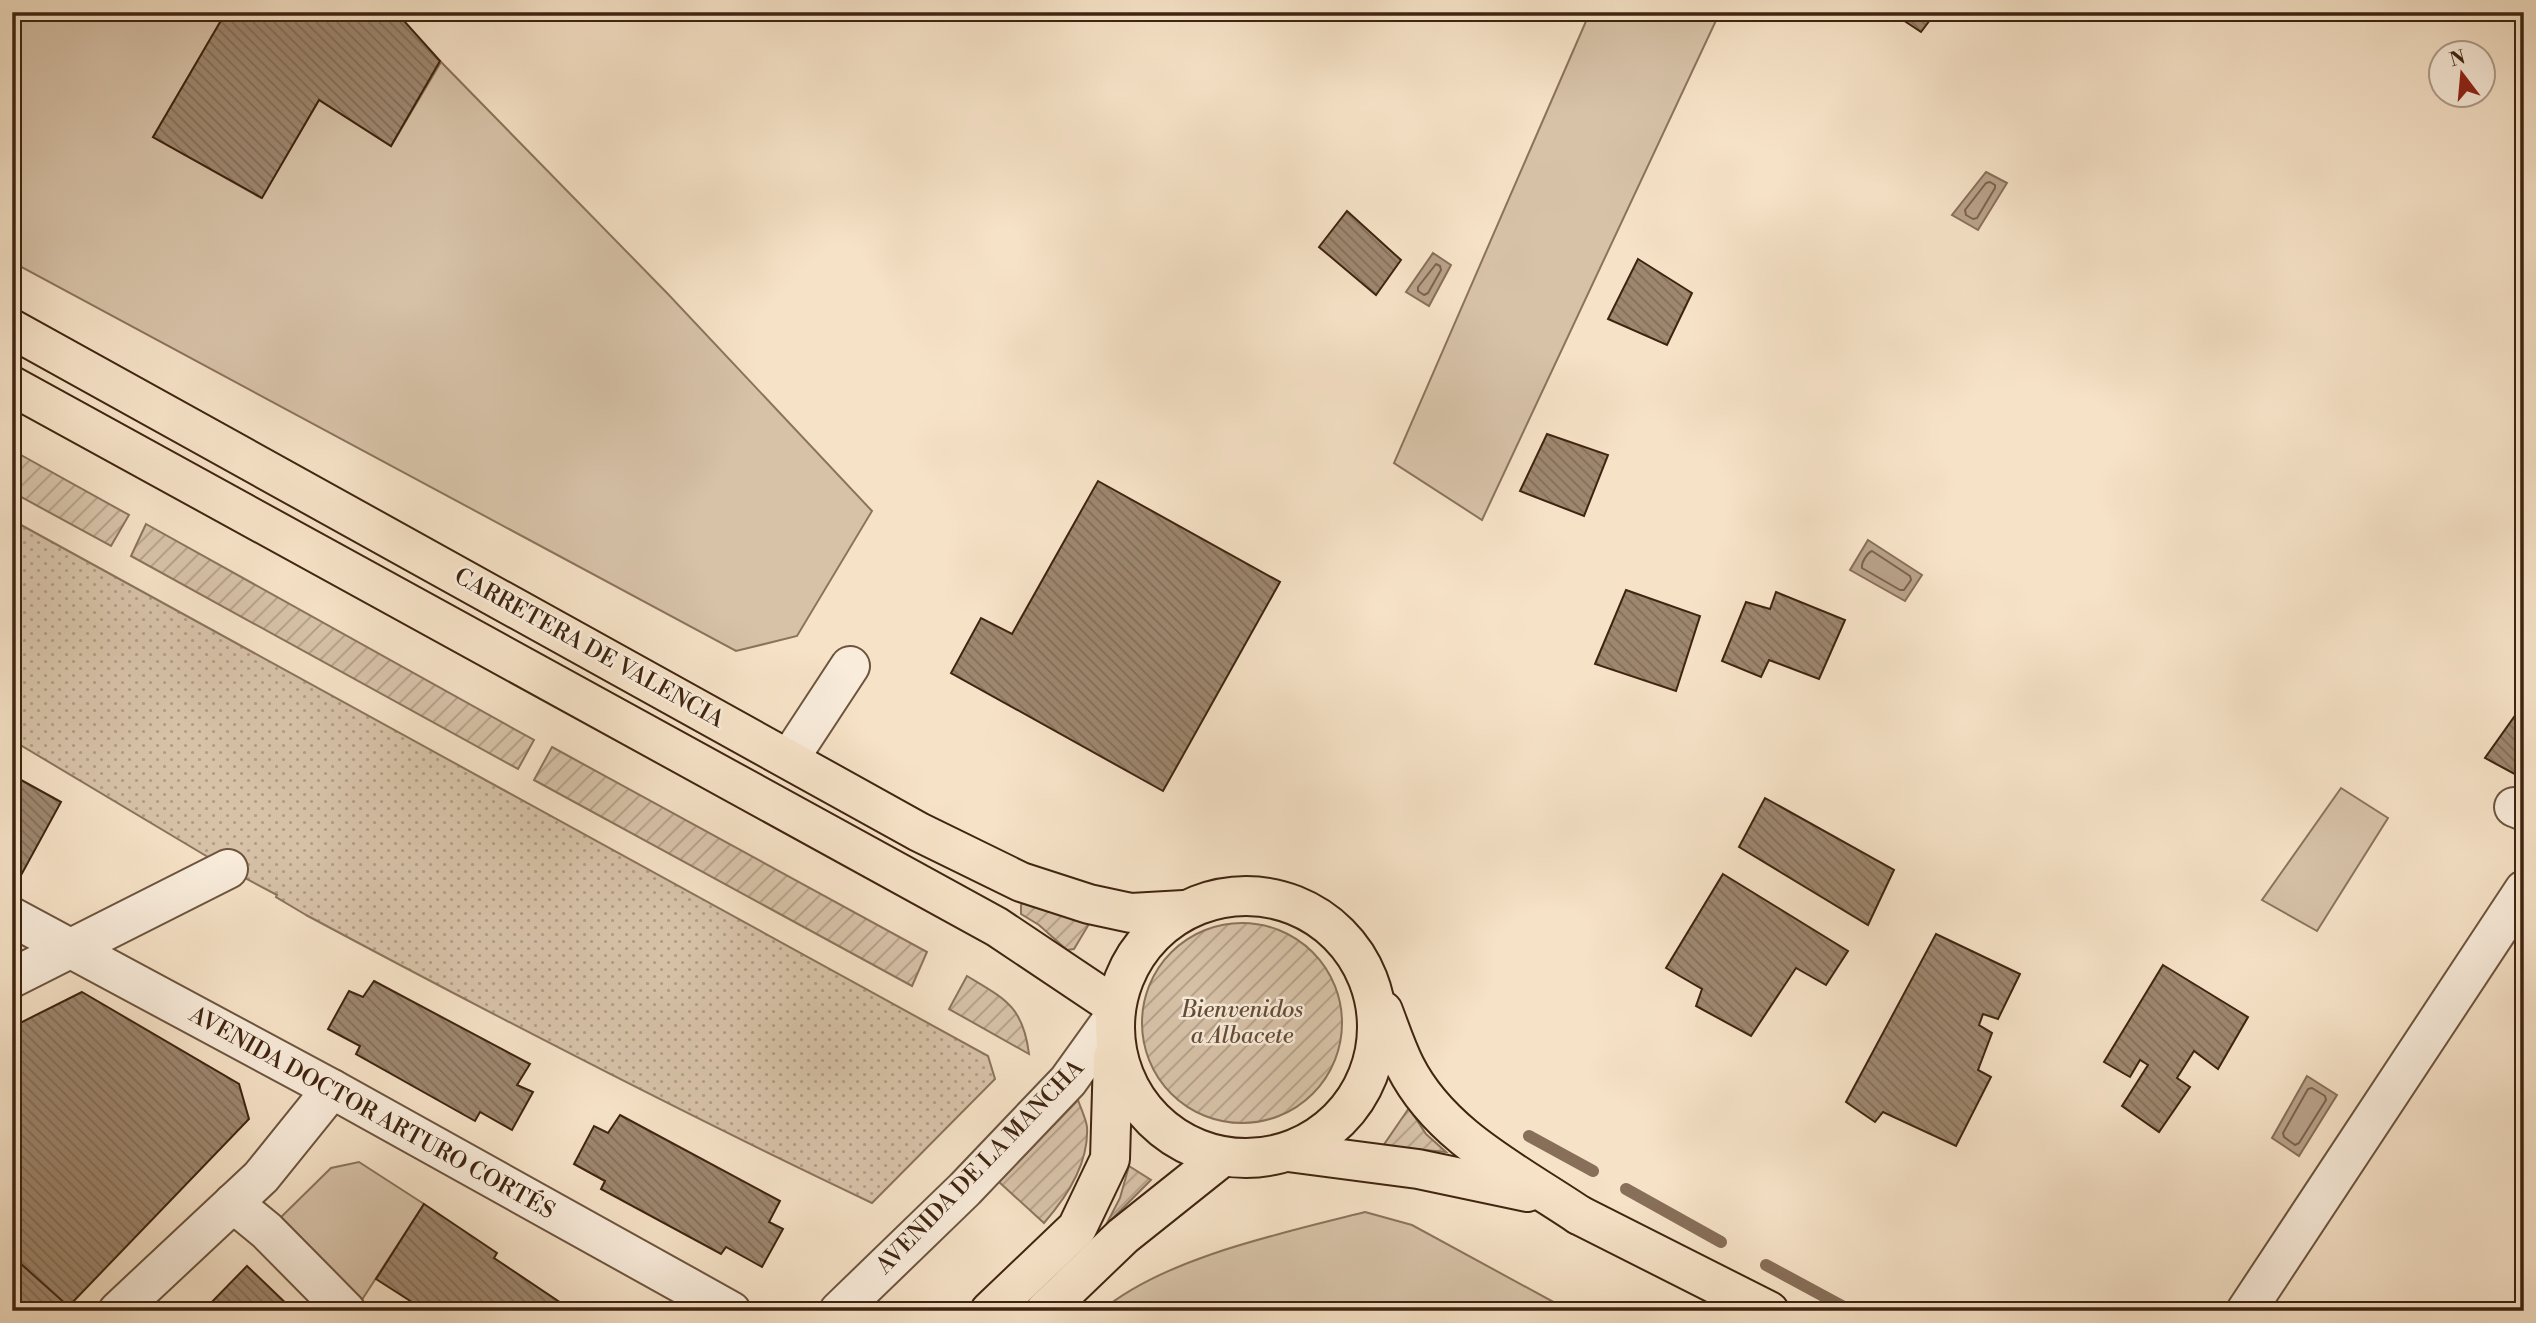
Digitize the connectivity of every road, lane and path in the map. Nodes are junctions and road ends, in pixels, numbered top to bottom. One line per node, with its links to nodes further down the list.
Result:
1 (12, 328): 4 (main road, CARRETERA DE VALENCIA)
2 (12, 386): 12 (main road, CARRETERA DE VALENCIA)
3 (850, 666): 4 (street)
4 (789, 759): 7 (main road, CARRETERA DE VALENCIA)
5 (228, 869): 9 (street)
6 (2524, 890): 26 (street)
7 (1184, 910): 10 (main road); 12 (main road)
8 (12, 917): 9 (street, AVENIDA DOCTOR ARTURO CORTÉS)
9 (71, 950): 11 (street); 13 (street, AVENIDA DOCTOR ARTURO CORTÉS)
10 (1365, 969): 14 (main road); 17 (main road)
11 (12, 978)
12 (1114, 1019): 15 (main road); 22 (street, AVENIDA DE LA MANCHA); 23 (main road, AVENIDA DE LA MANCHA)
13 (332, 1089): 16 (street); 21 (street, AVENIDA DOCTOR ARTURO CORTÉS)
14 (1288, 1152): 15 (main road); 17 (main road)
15 (1222, 1157): 24 (main road)
16 (233, 1203): 19 (street); 20 (street)
17 (1579, 1214): 18 (main road)
18 (1724, 1300): 25 (main road)
19 (118, 1311)
20 (346, 1311)
21 (731, 1311)
22 (839, 1311)
23 (990, 1311)
24 (1045, 1311)
25 (1769, 1311)
26 (2246, 1311)

